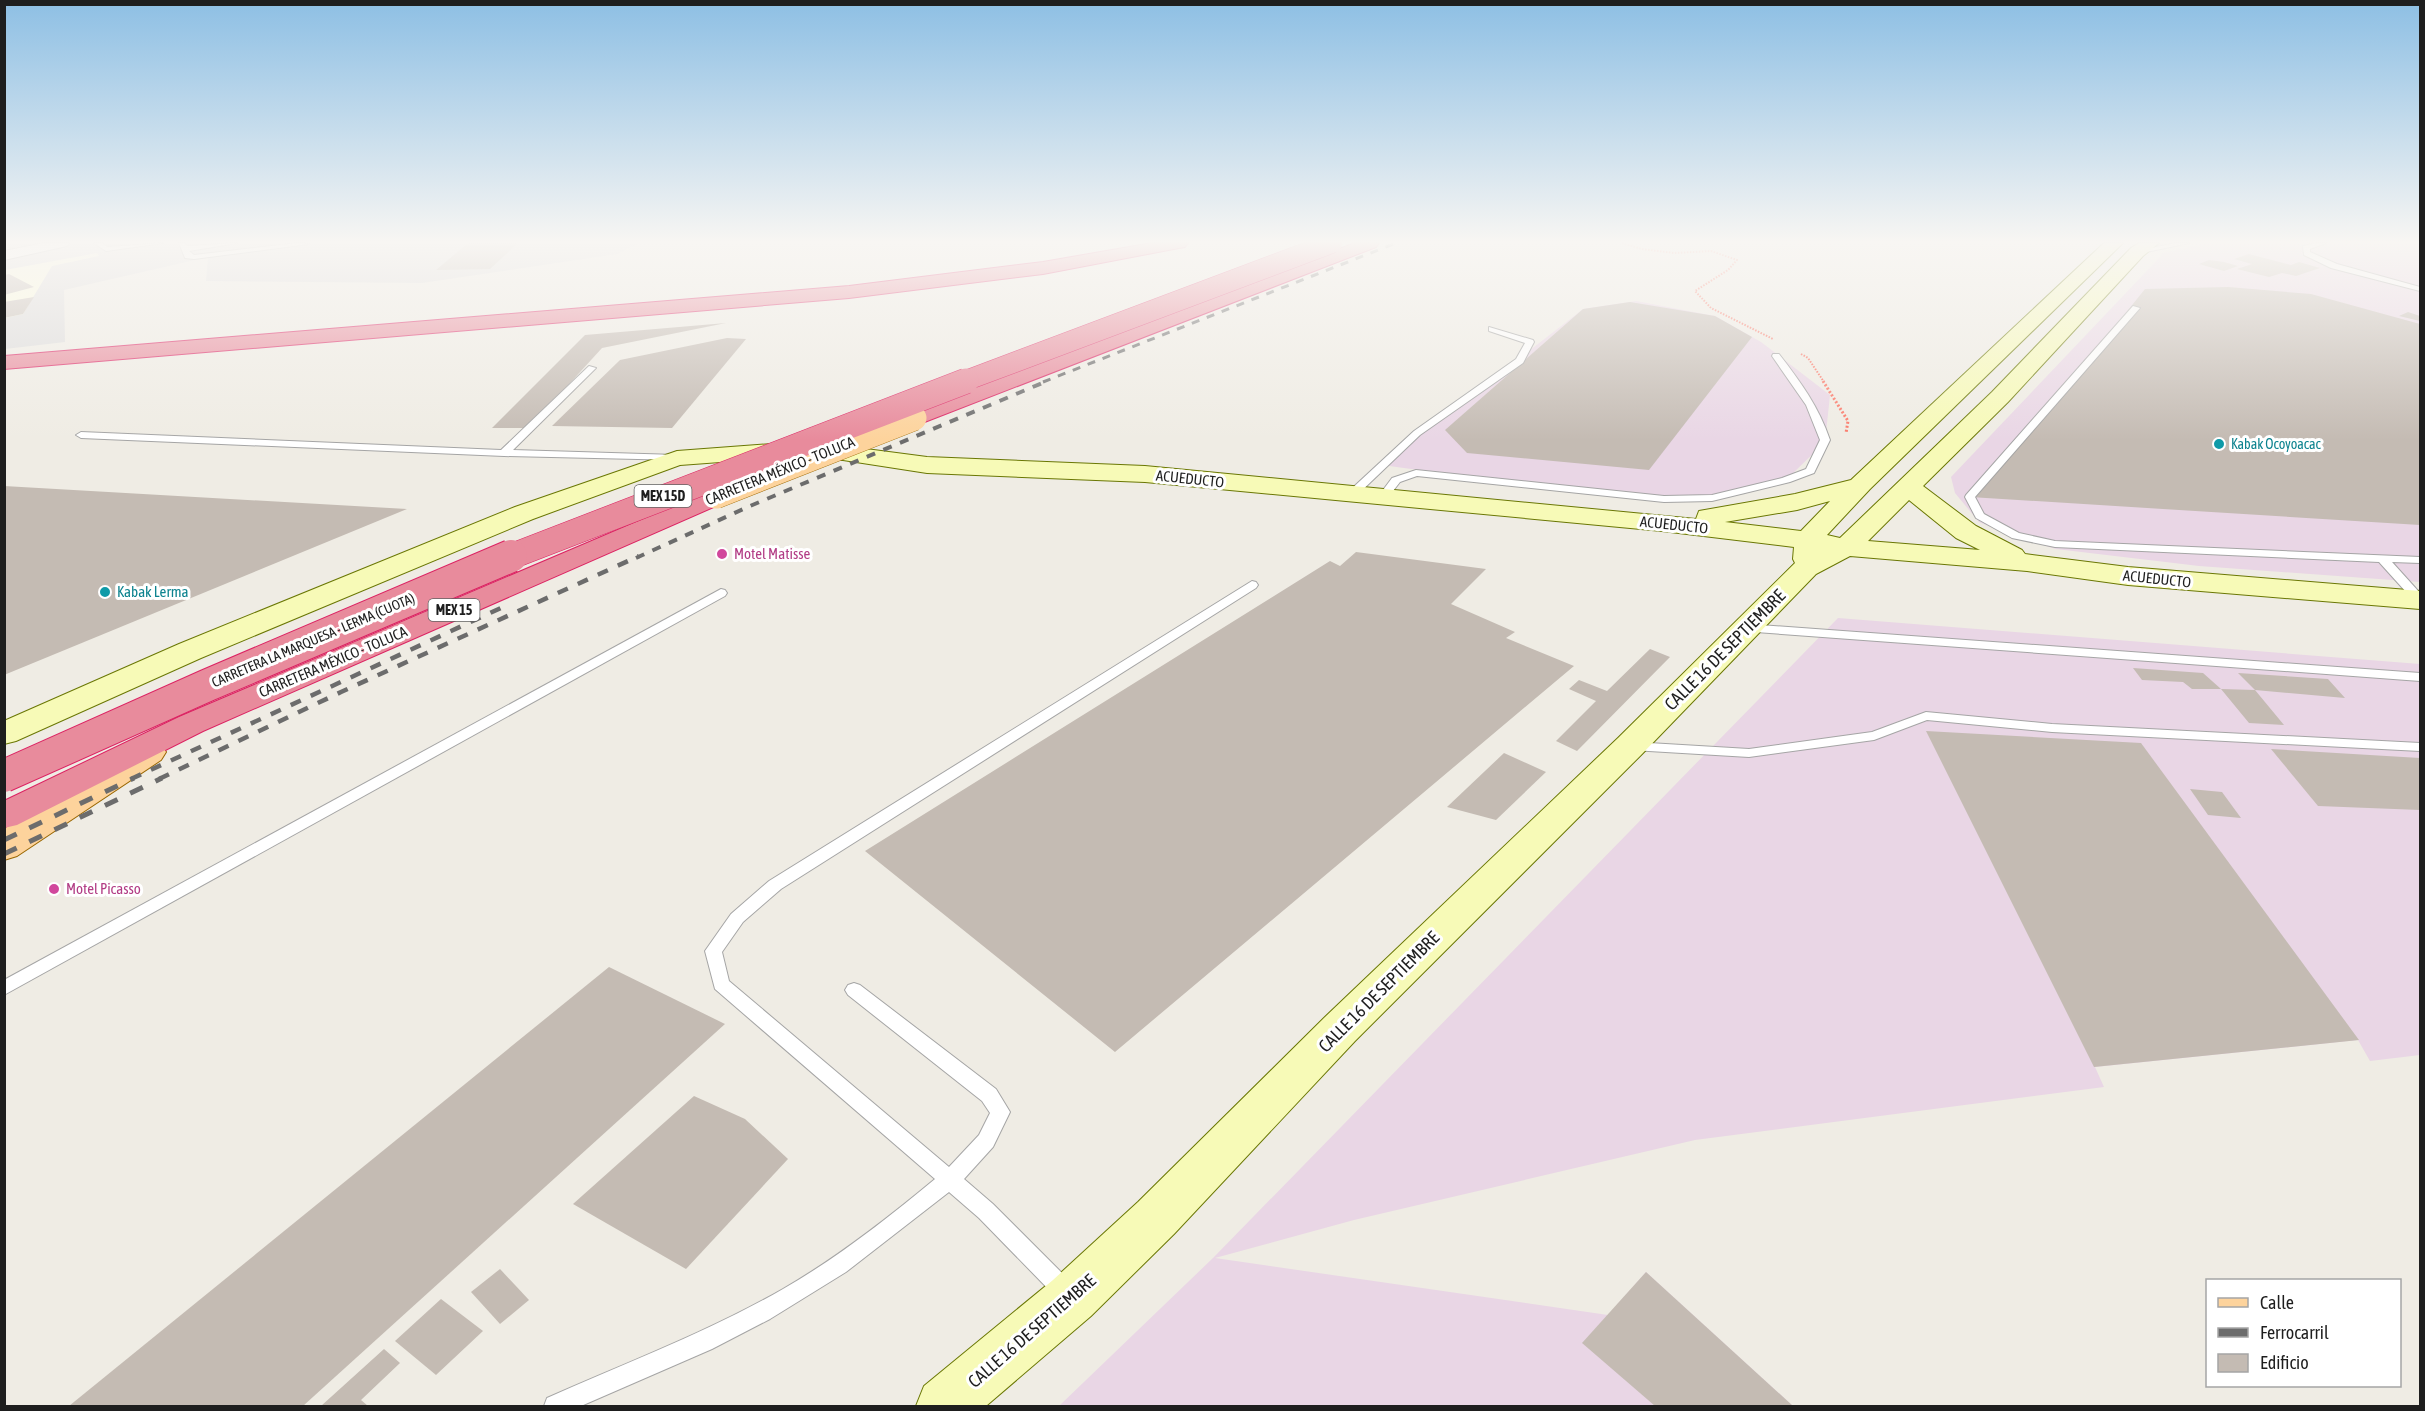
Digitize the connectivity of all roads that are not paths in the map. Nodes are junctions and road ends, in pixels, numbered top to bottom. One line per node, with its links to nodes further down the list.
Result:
1 (474, 309): 9 (highway)
2 (652, 309): 11 (highway)
3 (1158, 309): 39 (highway, CARRETERA LA MARQUESA - LERMA (CUOTA) / MEX 15D, bridge)
4 (1198, 309): 13 (highway, CARRETERA MÉXICO - TOLUCA / MEX 15)
5 (2045, 309): 18 (main road, CALLE 16 DE SEPTIEMBRE)
6 (2085, 309): 19 (main road, CALLE 16 DE SEPTIEMBRE)
7 (2135, 309): 27 (lane)
8 (1492, 329): 20 (lane)
9 (4, 352)
10 (1776, 356): 22 (lane)
11 (4, 363)
12 (592, 368): 15 (lane)
13 (914, 418): 21 (main road, CARRETERA MÉXICO - TOLUCA / MEX 15, bridge)
14 (81, 435): 15 (lane)
15 (504, 453): 16 (lane)
16 (677, 458): 17 (main road); 23 (main road)
17 (927, 465): 20 (main road, ACUEDUCTO); 23 (main road)
18 (1861, 484): 24 (main road); 26 (main road, CALLE 16 DE SEPTIEMBRE)
19 (1907, 486): 25 (main road, CALLE 16 DE SEPTIEMBRE); 29 (main road)
20 (1351, 495): 22 (main road, ACUEDUCTO)
21 (716, 496): 35 (highway, CARRETERA MÉXICO - TOLUCA / MEX 15)
22 (1382, 498): 24 (main road, ACUEDUCTO)
23 (524, 513): 36 (main road)
24 (1662, 523): 26 (main road, ACUEDUCTO)
25 (1846, 547): 26 (main road, CALLE 16 DE SEPTIEMBRE); 29 (main road, ACUEDUCTO)
26 (1807, 554): 33 (main road, CALLE 16 DE SEPTIEMBRE)
27 (2382, 558): 28 (lane); 32 (lane)
28 (2421, 560)
29 (2027, 563): 32 (main road, ACUEDUCTO)
30 (1252, 585): 44 (lane)
31 (721, 593): 42 (lane)
32 (2420, 600)
33 (1745, 628): 34 (lane); 37 (main road, CALLE 16 DE SEPTIEMBRE)
34 (2418, 679)
35 (191, 724): 40 (highway, CARRETERA MÉXICO - TOLUCA / MEX 15); 41 (main road)
36 (4, 734)
37 (1630, 746): 38 (lane); 45 (main road, CALLE 16 DE SEPTIEMBRE)
38 (2421, 747)
39 (4, 776)
40 (4, 816)
41 (4, 847)
42 (4, 988)
43 (854, 990): 44 (lane)
44 (950, 1180): 45 (lane); 46 (lane)
45 (1072, 1298): 47 (main road, CALLE 16 DE SEPTIEMBRE)
46 (555, 1407)
47 (944, 1407)

